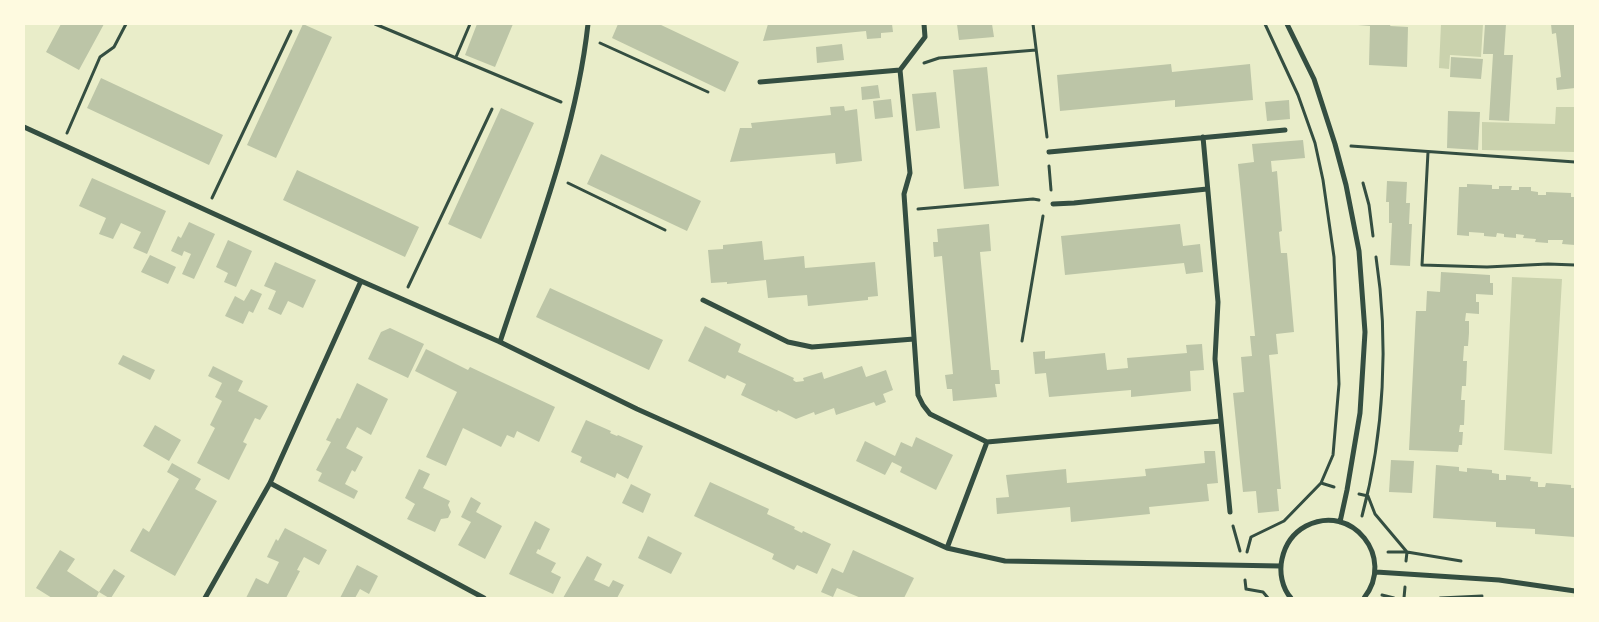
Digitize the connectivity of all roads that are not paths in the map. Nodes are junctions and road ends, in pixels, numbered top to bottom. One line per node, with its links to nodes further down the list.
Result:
1 (588, 24): 15 (street)
2 (924, 24): 4 (street)
3 (1287, 24): 20 (street)
4 (900, 70): 5 (street); 14 (street)
5 (760, 82)
6 (24, 127): 12 (street)
7 (1285, 130): 8 (street)
8 (1203, 137): 9 (street); 10 (street)
9 (1049, 152)
10 (1207, 190): 11 (street); 16 (street)
11 (1052, 204)
12 (361, 281): 15 (street); 18 (street)
13 (703, 300): 14 (street)
14 (914, 339): 17 (street)
15 (500, 342): 21 (street)
16 (1221, 421): 17 (street); 19 (street)
17 (987, 442): 21 (street)
18 (270, 483): 25 (street); 26 (street)
19 (1230, 512)
20 (1340, 522): 22 (street); 23 (street)
21 (947, 548): 22 (street)
22 (1280, 566): 27 (street)
23 (1376, 572): 24 (street); 28 (street)
24 (1575, 591)
25 (205, 598)
26 (484, 598)
27 (1292, 598)
28 (1364, 598)

